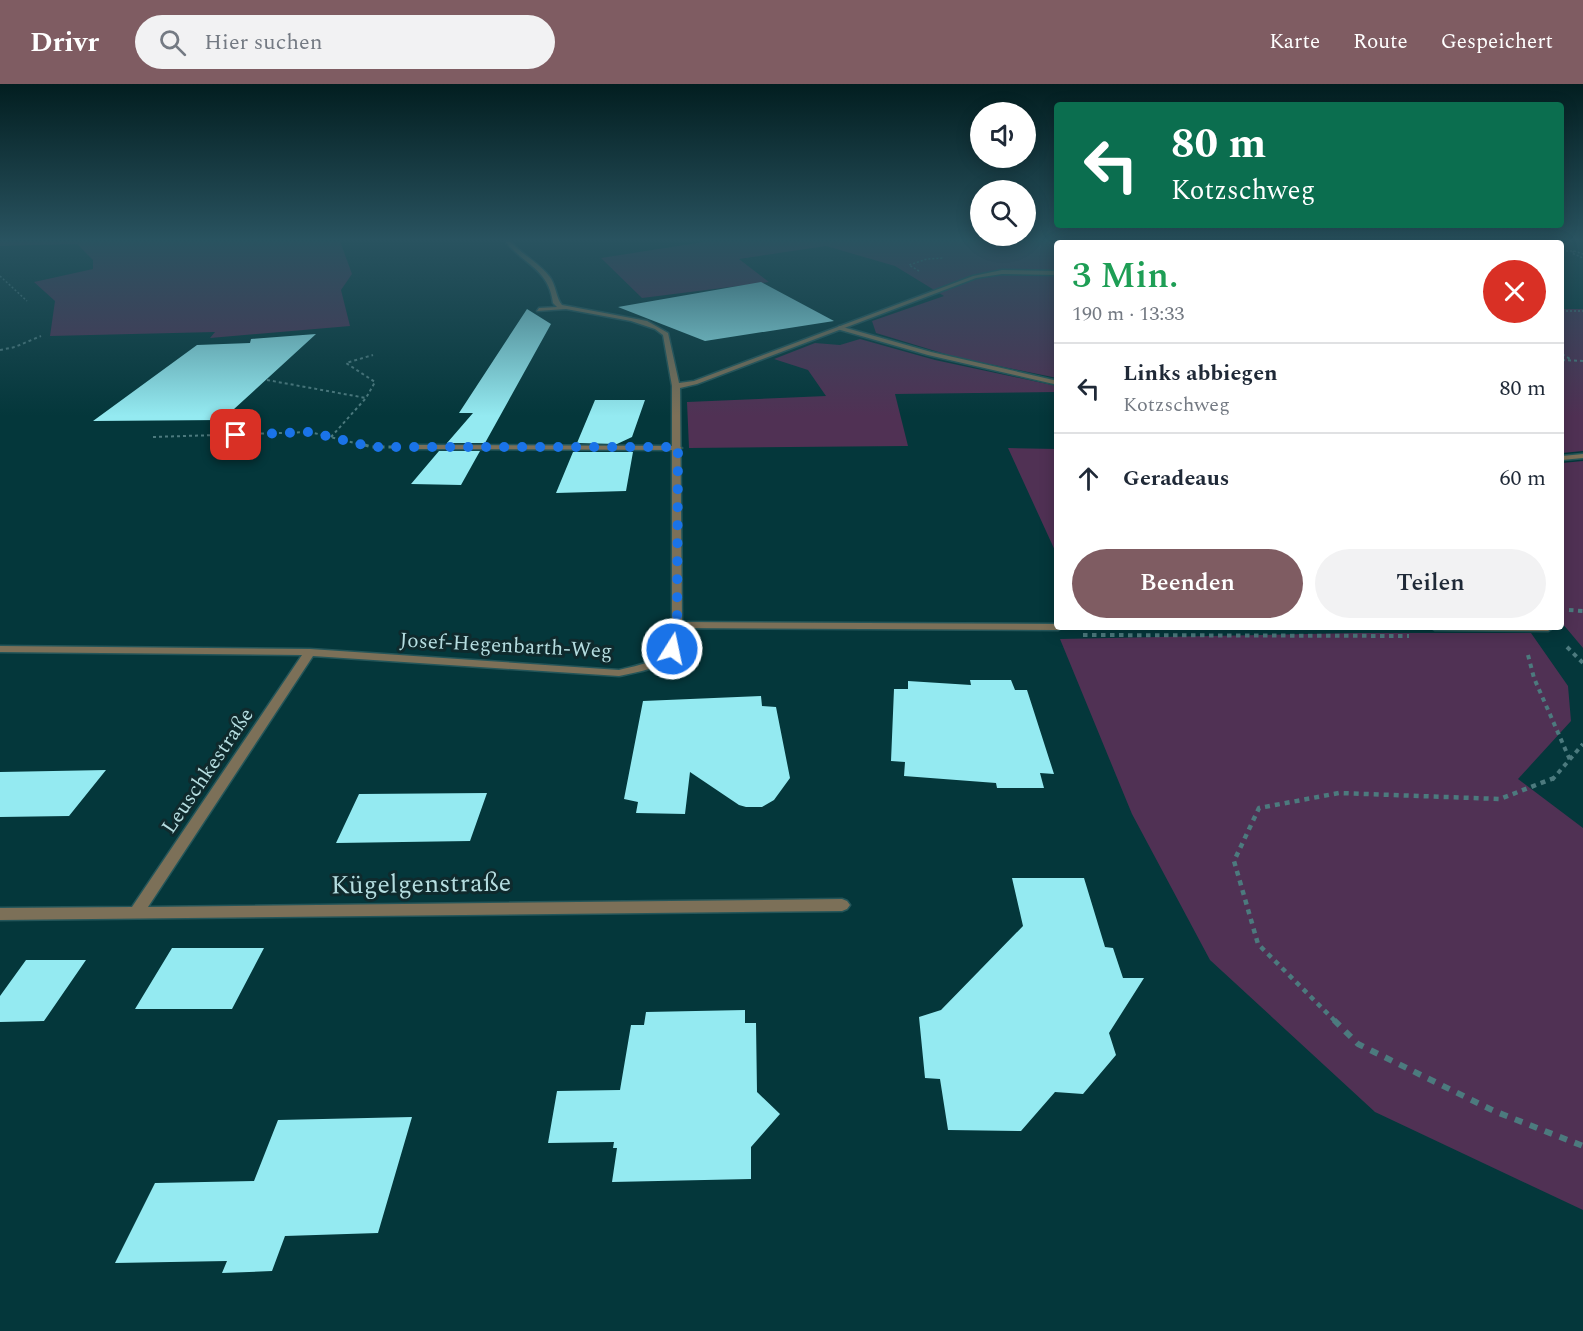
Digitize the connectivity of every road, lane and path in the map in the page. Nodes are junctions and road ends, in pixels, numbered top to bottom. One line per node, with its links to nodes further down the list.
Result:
1 (556, 299): 3 (street)
2 (916, 299): 7 (street)
3 (564, 308): 4 (street); 17 (street, Josef-Hegenbarth-Weg)
4 (539, 310)
5 (1564, 311): 6 (path)
6 (1583, 311)
7 (839, 328): 16 (street); 17 (street)
8 (41, 336): 9 (path)
9 (0, 350)
10 (373, 355): 18 (path)
11 (1564, 355): 13 (path)
12 (1564, 360): 13 (path)
13 (1574, 361): 14 (path)
14 (1583, 361)
15 (267, 380): 18 (path)
16 (1054, 382)
17 (676, 386): 22 (street, Josef-Hegenbarth-Weg)
18 (366, 398): 20 (path)
19 (153, 437): 20 (path)
20 (331, 437): 21 (path)
21 (422, 447): 22 (street)
22 (678, 447): 25 (street, Josef-Hegenbarth-Weg)
23 (1583, 456): 24 (street)
24 (1564, 458)
25 (677, 626): 26 (street); 31 (street, Josef-Hegenbarth-Weg)
26 (1054, 627)
27 (1522, 630): 33 (path)
28 (1074, 635): 29 (path)
29 (1418, 636)
30 (0, 649): 31 (street, Josef-Hegenbarth-Weg)
31 (310, 652): 35 (street, Leuschkestraße)
32 (1583, 744): 33 (path)
33 (1569, 760): 37 (path)
34 (842, 904): 35 (street, Kügelgenstraße)
35 (137, 911): 36 (street, Kügelgenstraße)
36 (0, 914)
37 (1583, 1146)

